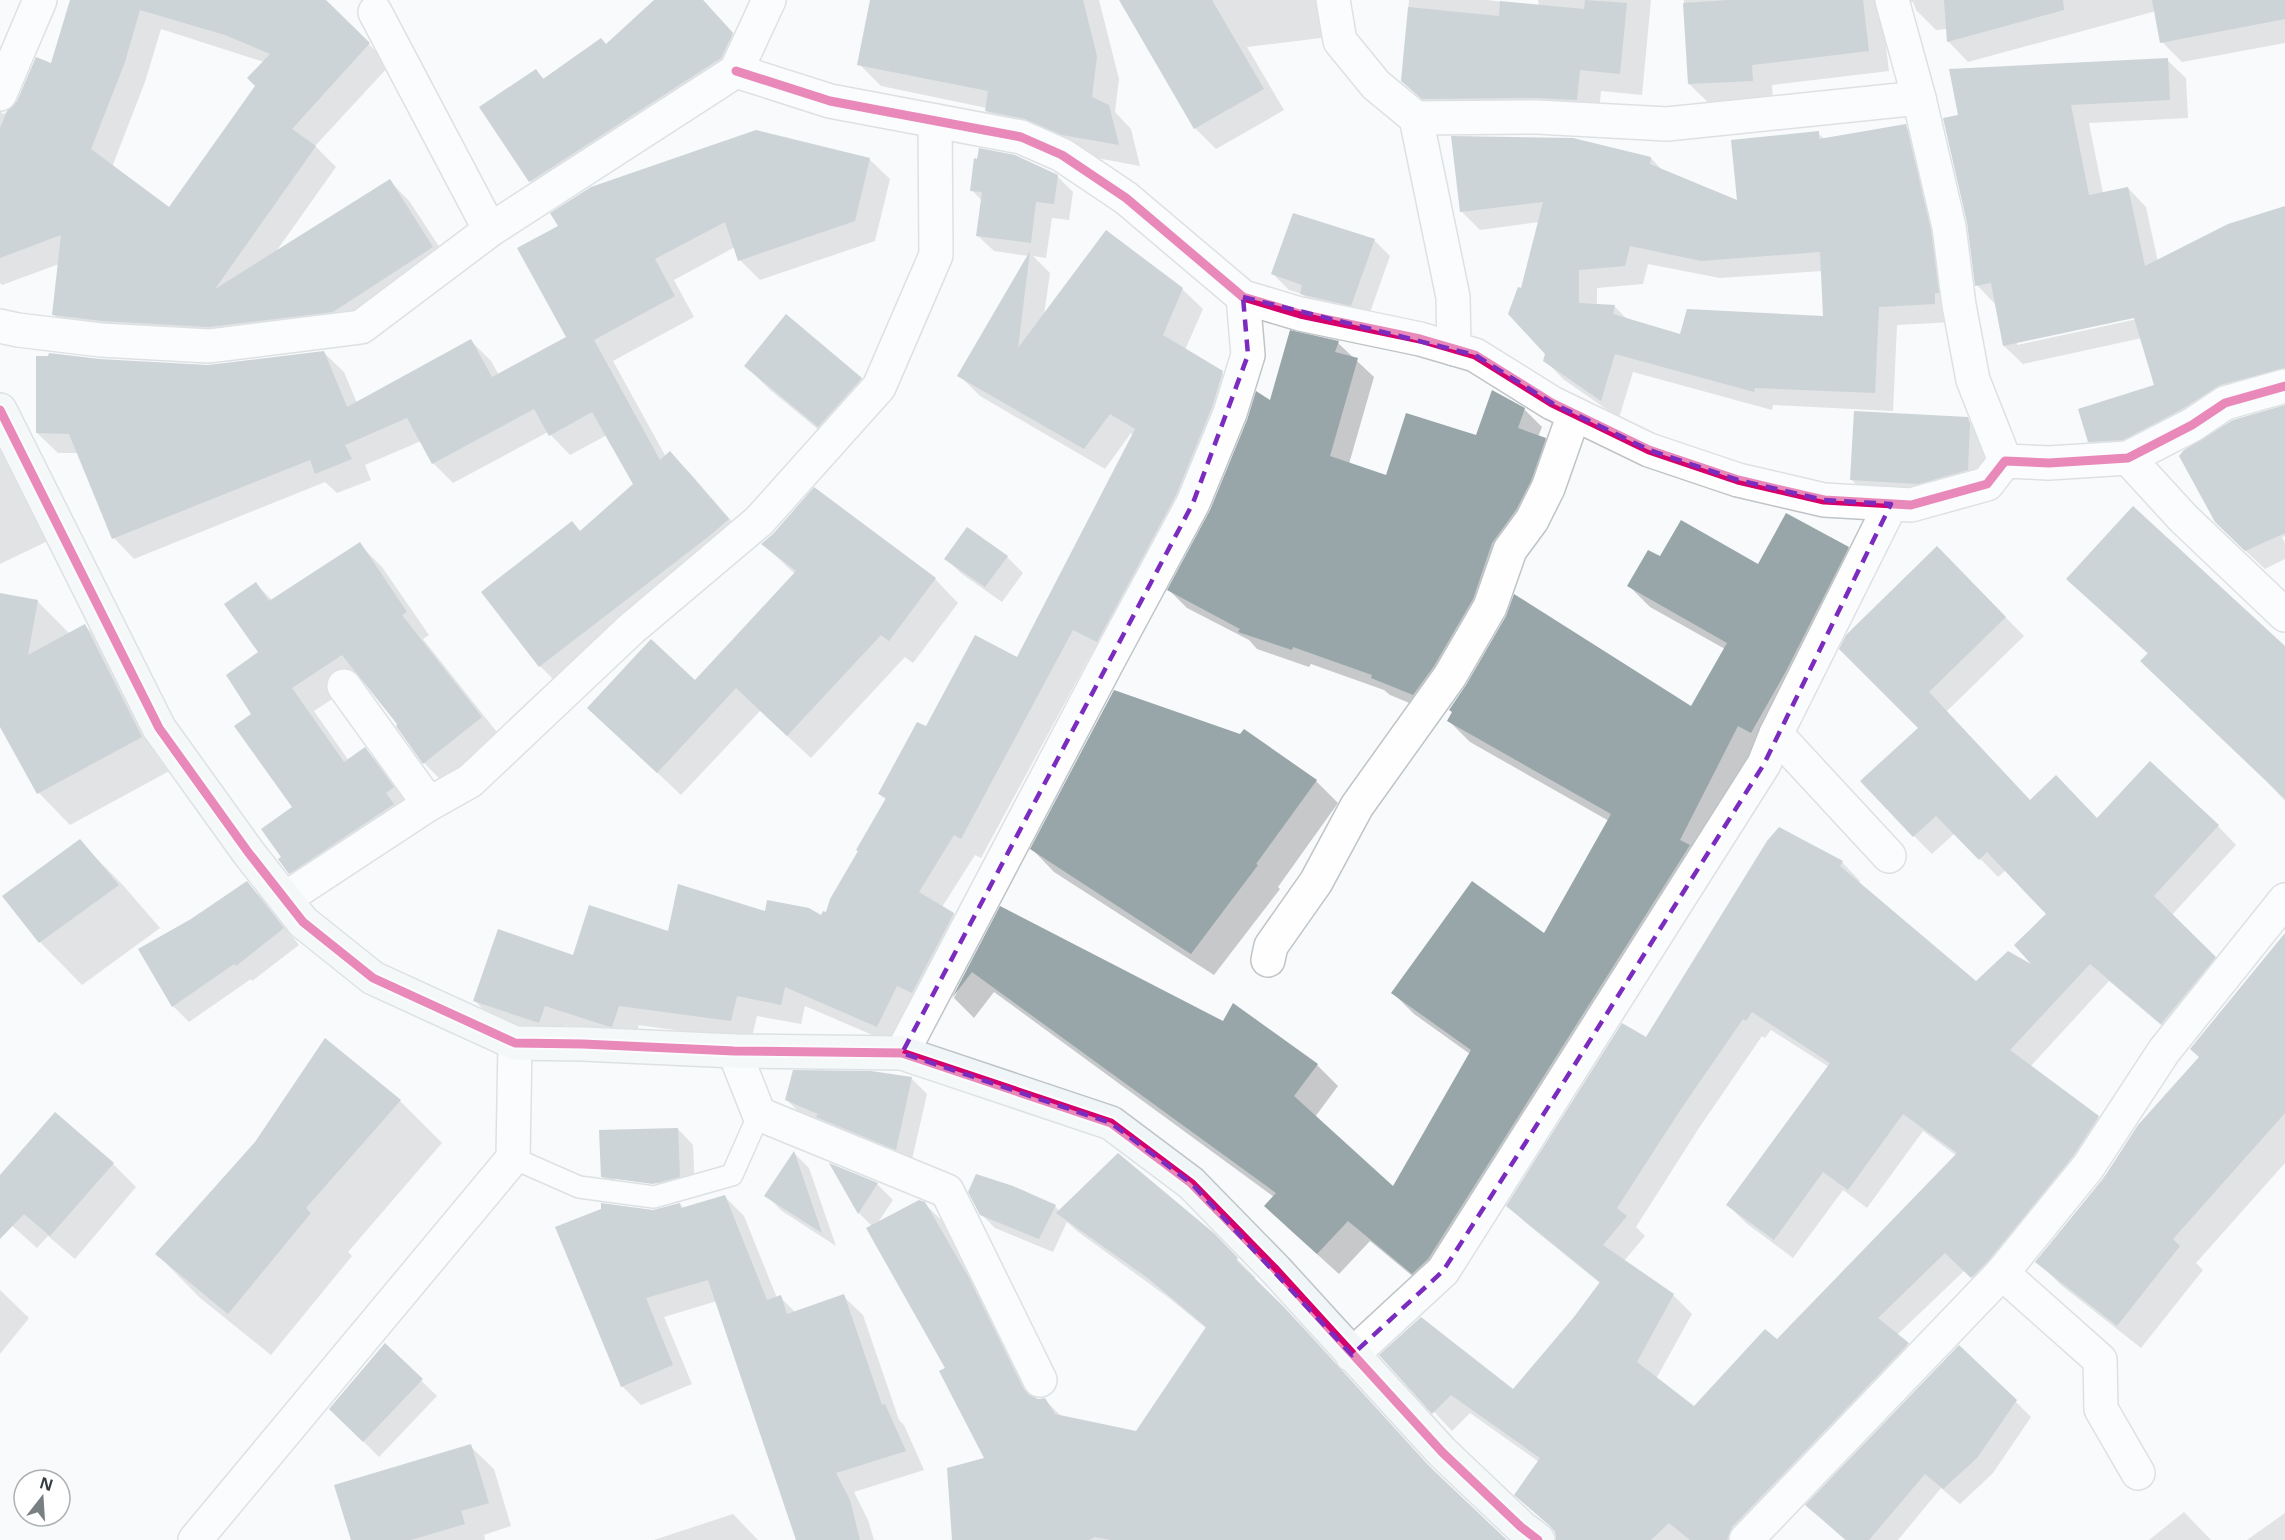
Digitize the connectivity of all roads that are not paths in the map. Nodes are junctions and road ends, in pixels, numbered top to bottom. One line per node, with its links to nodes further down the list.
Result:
1 (40, 0): 7 (street)
2 (769, 0): 6 (street)
3 (1333, 0): 9 (street)
4 (1892, 0): 8 (street)
5 (375, 12): 11 (street)
6 (736, 71): 10 (street); 11 (street)
7 (0, 94)
8 (1919, 98): 9 (street); 19 (street)
9 (1416, 118): 14 (street)
10 (935, 121): 12 (street); 24 (street)
11 (490, 230): 13 (street)
12 (1244, 297): 14 (street); 31 (street)
13 (0, 326)
14 (1454, 349): 17 (street)
15 (2285, 386): 18 (street)
16 (0, 410): 26 (street)
17 (1574, 414): 20 (street); 28 (street)
18 (2128, 458): 19 (street); 21 (street)
19 (2005, 461): 20 (street)
20 (1892, 504): 23 (street)
21 (2285, 615)
22 (344, 686): 24 (street)
23 (1776, 734): 25 (street); 35 (street)
24 (429, 804): 26 (street)
25 (1889, 856)
26 (286, 898): 29 (street)
27 (2285, 900): 34 (street)
28 (1268, 960)
29 (515, 1043): 30 (street); 33 (street)
30 (734, 1051): 31 (street); 32 (street)
31 (902, 1053): 35 (street)
32 (759, 1114): 33 (lane); 36 (street)
33 (513, 1158): 38 (street)
34 (2002, 1273): 37 (street); 40 (street)
35 (1352, 1355): 39 (street)
36 (1040, 1380)
37 (2138, 1473)
38 (195, 1540)
39 (1538, 1540)
40 (1746, 1540)

